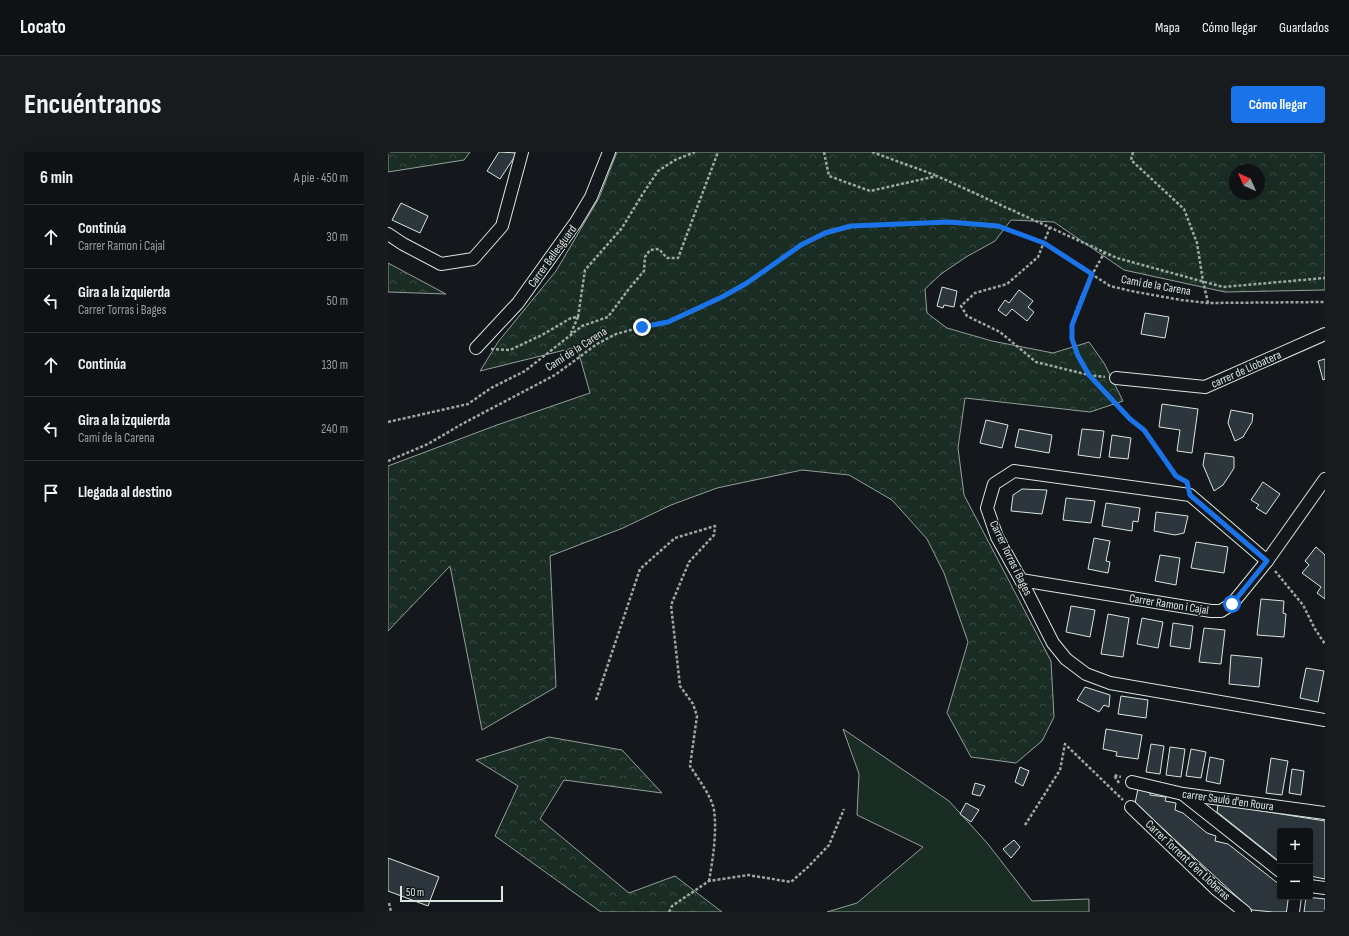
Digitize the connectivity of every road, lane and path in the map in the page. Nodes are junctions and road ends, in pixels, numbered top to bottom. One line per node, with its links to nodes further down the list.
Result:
1 (522, 152): 10 (street)
2 (609, 152): 21 (street, Carrer Bellesguard)
3 (695, 152): 18 (path)
4 (718, 152): 19 (path)
5 (824, 152): 8 (path)
6 (872, 152): 8 (path)
7 (1133, 152): 15 (path)
8 (937, 176): 9 (path)
9 (1050, 227): 11 (path); 12 (path)
10 (388, 234)
11 (1044, 243): 13 (path, Camí de la Carena); 22 (path); 25 (path, Camí de la Carena)
12 (1105, 252): 13 (path); 15 (path)
13 (1092, 274): 17 (path, Camí de la Carena); 22 (path)
14 (1325, 278): 15 (path)
15 (1203, 281): 17 (path)
16 (1325, 302): 17 (path, Camí de la Carena)
17 (1208, 303)
18 (578, 317): 19 (path); 21 (path)
19 (571, 334): 24 (path)
20 (1325, 334): 23 (street, carrer de Llobatera)
21 (476, 348)
22 (1089, 375): 27 (path)
23 (1116, 378)
24 (388, 422)
25 (388, 461)
26 (1325, 479): 28 (street, Carrer Ramon i Cajal)
27 (1190, 495): 28 (street); 29 (street, Carrer Torras i Bages)
28 (1267, 561): 29 (street, Carrer Ramon i Cajal); 30 (path)
29 (1021, 580): 32 (street, Carrer Torras i Bages)
30 (1325, 644)
31 (596, 700): 40 (path)
32 (1325, 720)
33 (1132, 782): 34 (street, carrer Sauló d'en Roura)
34 (1183, 794): 37 (street, carrer Sauló d'en Roura); 39 (street)
35 (1131, 807): 38 (path); 47 (street, Carrer Torrent d'en Lloberas)
36 (844, 809): 40 (path)
37 (1325, 813)
38 (1025, 825)
39 (1277, 869)
40 (709, 881): 46 (path)
41 (1313, 886): 42 (street)
42 (1325, 888)
43 (1295, 900): 48 (street)
44 (389, 903): 45 (path)
45 (391, 912)
46 (669, 912)
47 (1246, 912)
48 (1293, 912)

